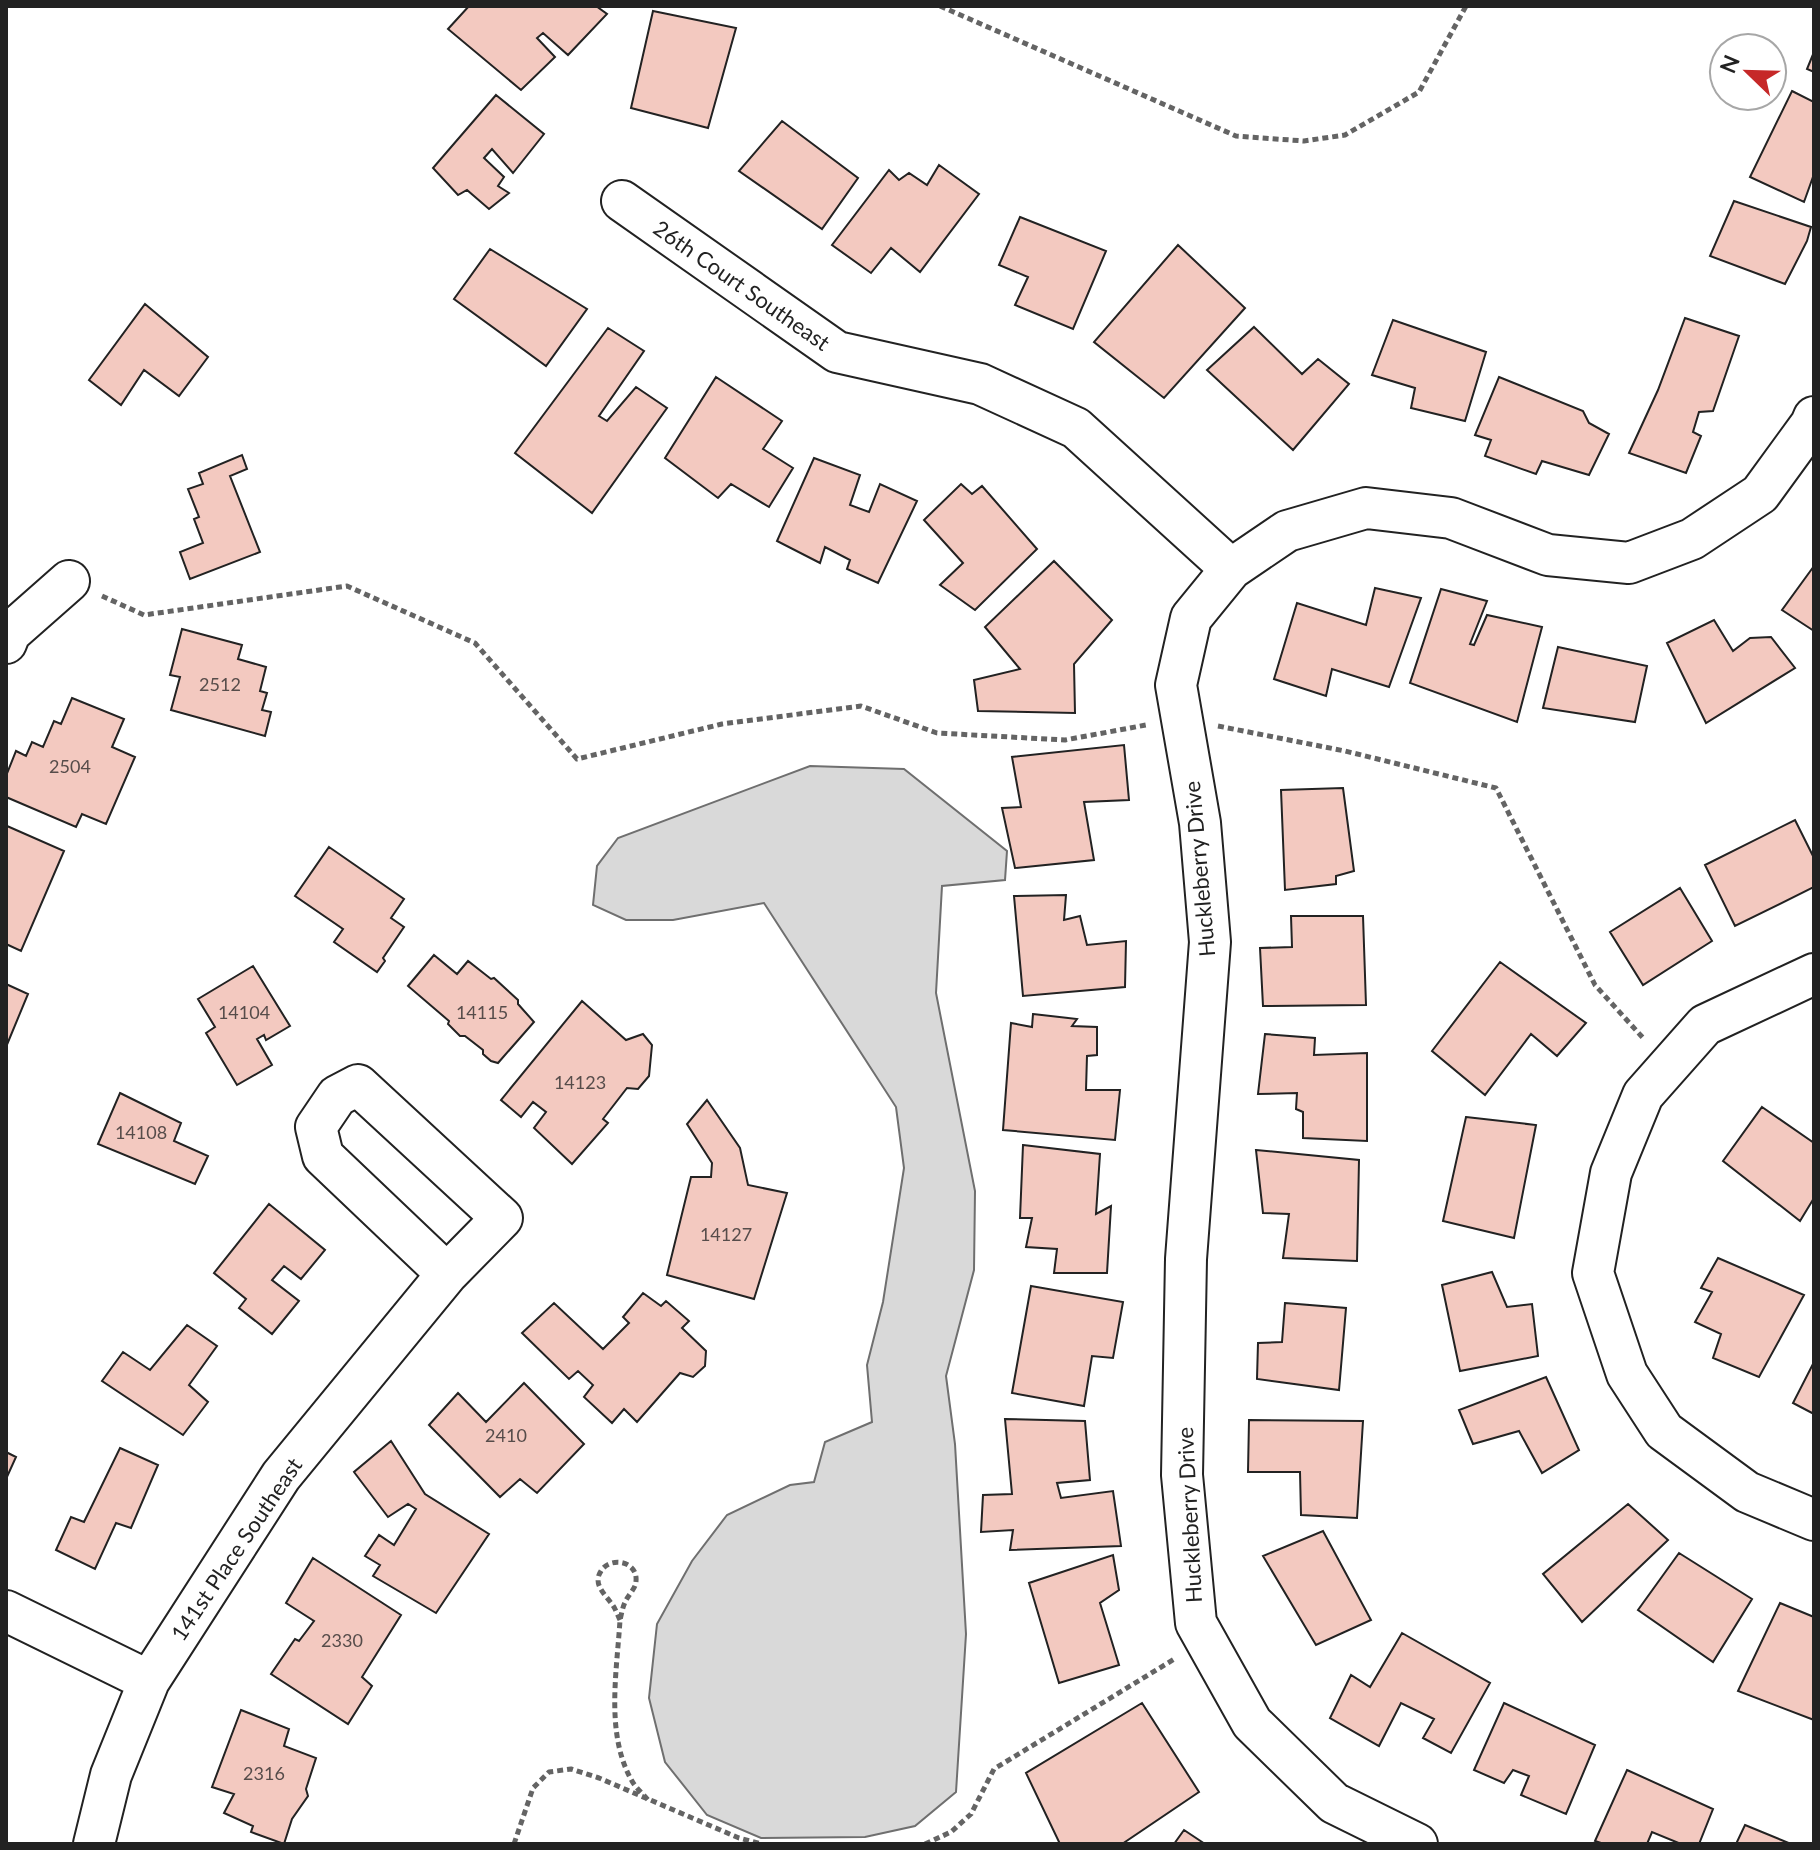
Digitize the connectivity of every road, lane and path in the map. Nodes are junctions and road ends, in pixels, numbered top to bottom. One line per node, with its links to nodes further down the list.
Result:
1 (940, 6): 2 (path)
2 (1466, 6)
3 (622, 201): 5 (street, 26th Court Southeast)
4 (1814, 417): 5 (street, Huckleberry Drive)
5 (1231, 569): 8 (street, Huckleberry Drive)
6 (69, 581): 7 (street); 8 (path)
7 (6, 643)
8 (1182, 719): 10 (path); 15 (street, Huckleberry Drive)
9 (1814, 974): 10 (street)
10 (1669, 1065): 12 (street)
11 (447, 1274): 11 (street, 141st Place Southeast); 16 (street, 141st Place Southeast)
12 (1814, 1520)
13 (6, 1611): 16 (street)
14 (620, 1620): 14 (path); 17 (path)
15 (1206, 1640): 21 (path); 22 (street, Huckleberry Drive)
16 (149, 1681): 18 (street, 141st Place Southeast)
17 (648, 1800): 19 (path); 20 (path)
18 (94, 1844)
19 (514, 1844)
20 (762, 1844)
21 (925, 1844)
22 (1417, 1844)

